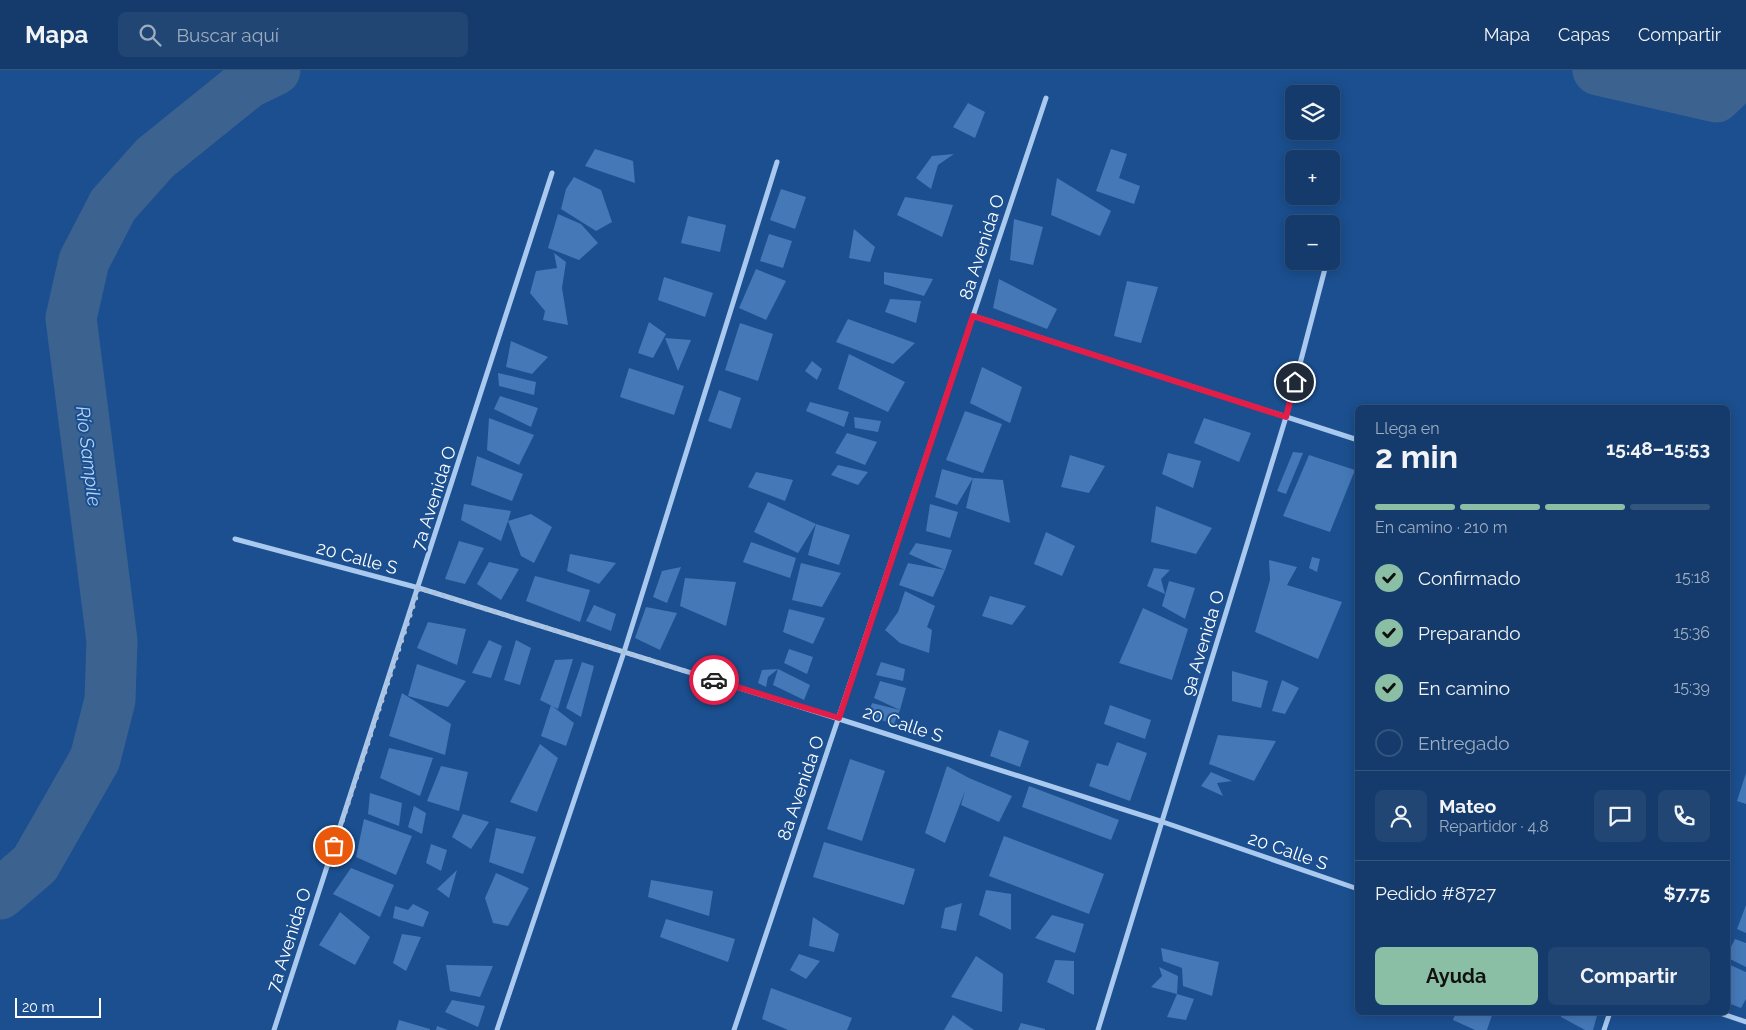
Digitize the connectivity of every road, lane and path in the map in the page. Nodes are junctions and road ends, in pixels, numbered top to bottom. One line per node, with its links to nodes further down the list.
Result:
1 (1046, 98): 5 (street, 8a Avenida O)
2 (777, 162): 10 (street)
3 (552, 173): 9 (street, 7a Avenida O)
4 (1325, 270): 6 (street, 9a Avenida O)
5 (973, 316): 6 (street); 11 (street, 8a Avenida O)
6 (1286, 417): 7 (street); 12 (street, 9a Avenida O)
7 (1355, 439)
8 (235, 539): 9 (street, 20 Calle S)
9 (419, 588): 10 (street, 20 Calle S); 17 (street, 7a Avenida O)
10 (624, 652): 11 (street, 20 Calle S); 18 (street)
11 (839, 718): 12 (street, 20 Calle S); 19 (street, 8a Avenida O)
12 (1163, 822): 13 (street, 20 Calle S); 20 (street, 9a Avenida O)
13 (1355, 888)
14 (1609, 1015): 21 (street)
15 (1726, 1015): 16 (street)
16 (1746, 1022)
17 (274, 1030)
18 (497, 1030)
19 (734, 1030)
20 (1098, 1030)
21 (1604, 1030)

